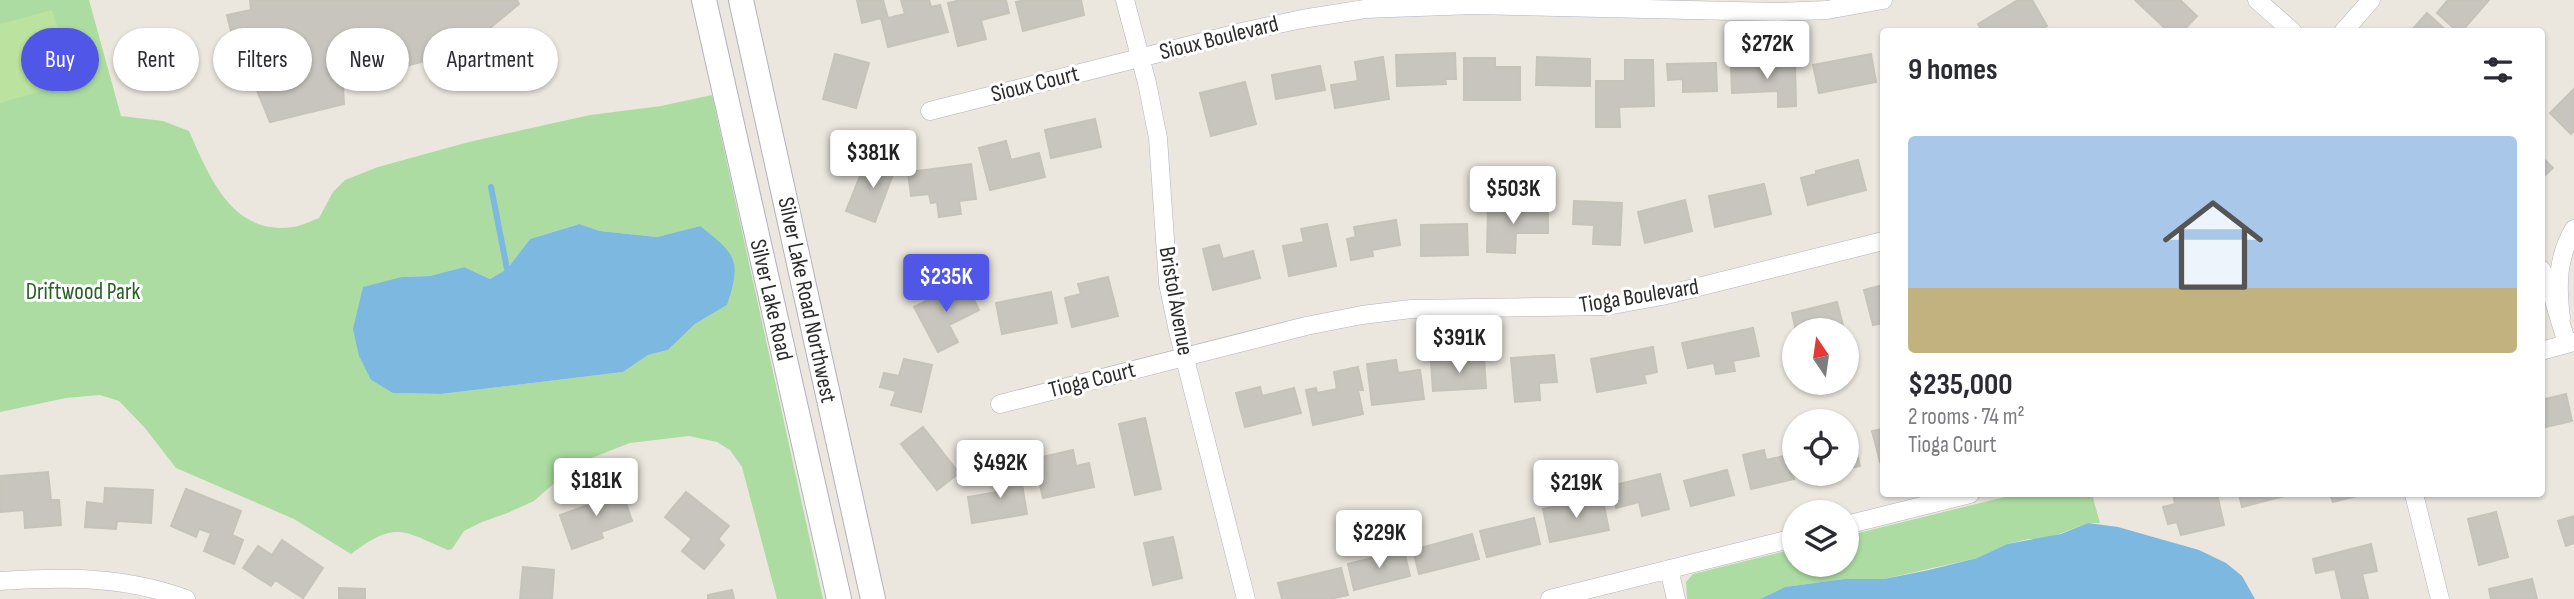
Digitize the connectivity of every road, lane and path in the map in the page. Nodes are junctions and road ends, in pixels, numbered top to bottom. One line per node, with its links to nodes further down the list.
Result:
1 (704, 0): 26 (main road, Silver Lake Road)
2 (741, 0): 27 (main road, Silver Lake Road Northwest)
3 (1125, 0): 9 (street, Bristol Avenue)
4 (1883, 0): 9 (street, Sioux Boulevard)
5 (2257, 0): 7 (street)
6 (2371, 0): 8 (street)
7 (2288, 28)
8 (2346, 28)
9 (1141, 58): 10 (street, Sioux Court); 17 (street, Bristol Avenue)
10 (930, 111)
11 (2574, 229): 14 (street)
12 (1880, 242): 17 (street, Tioga Boulevard)
13 (2545, 280): 14 (street)
14 (2561, 318): 15 (street)
15 (2571, 343): 16 (street)
16 (2545, 350)
17 (1185, 357): 18 (street, Tioga Court); 28 (street, Bristol Avenue)
18 (1000, 404)
19 (1958, 497): 21 (street)
20 (2415, 497): 31 (street)
21 (1859, 521)
22 (1782, 541): 23 (street)
23 (1668, 569): 29 (street); 30 (street)
24 (0, 581): 25 (street)
25 (186, 599)
26 (839, 599)
27 (873, 599)
28 (1246, 599)
29 (1550, 599)
30 (1675, 599)
31 (2440, 599)

